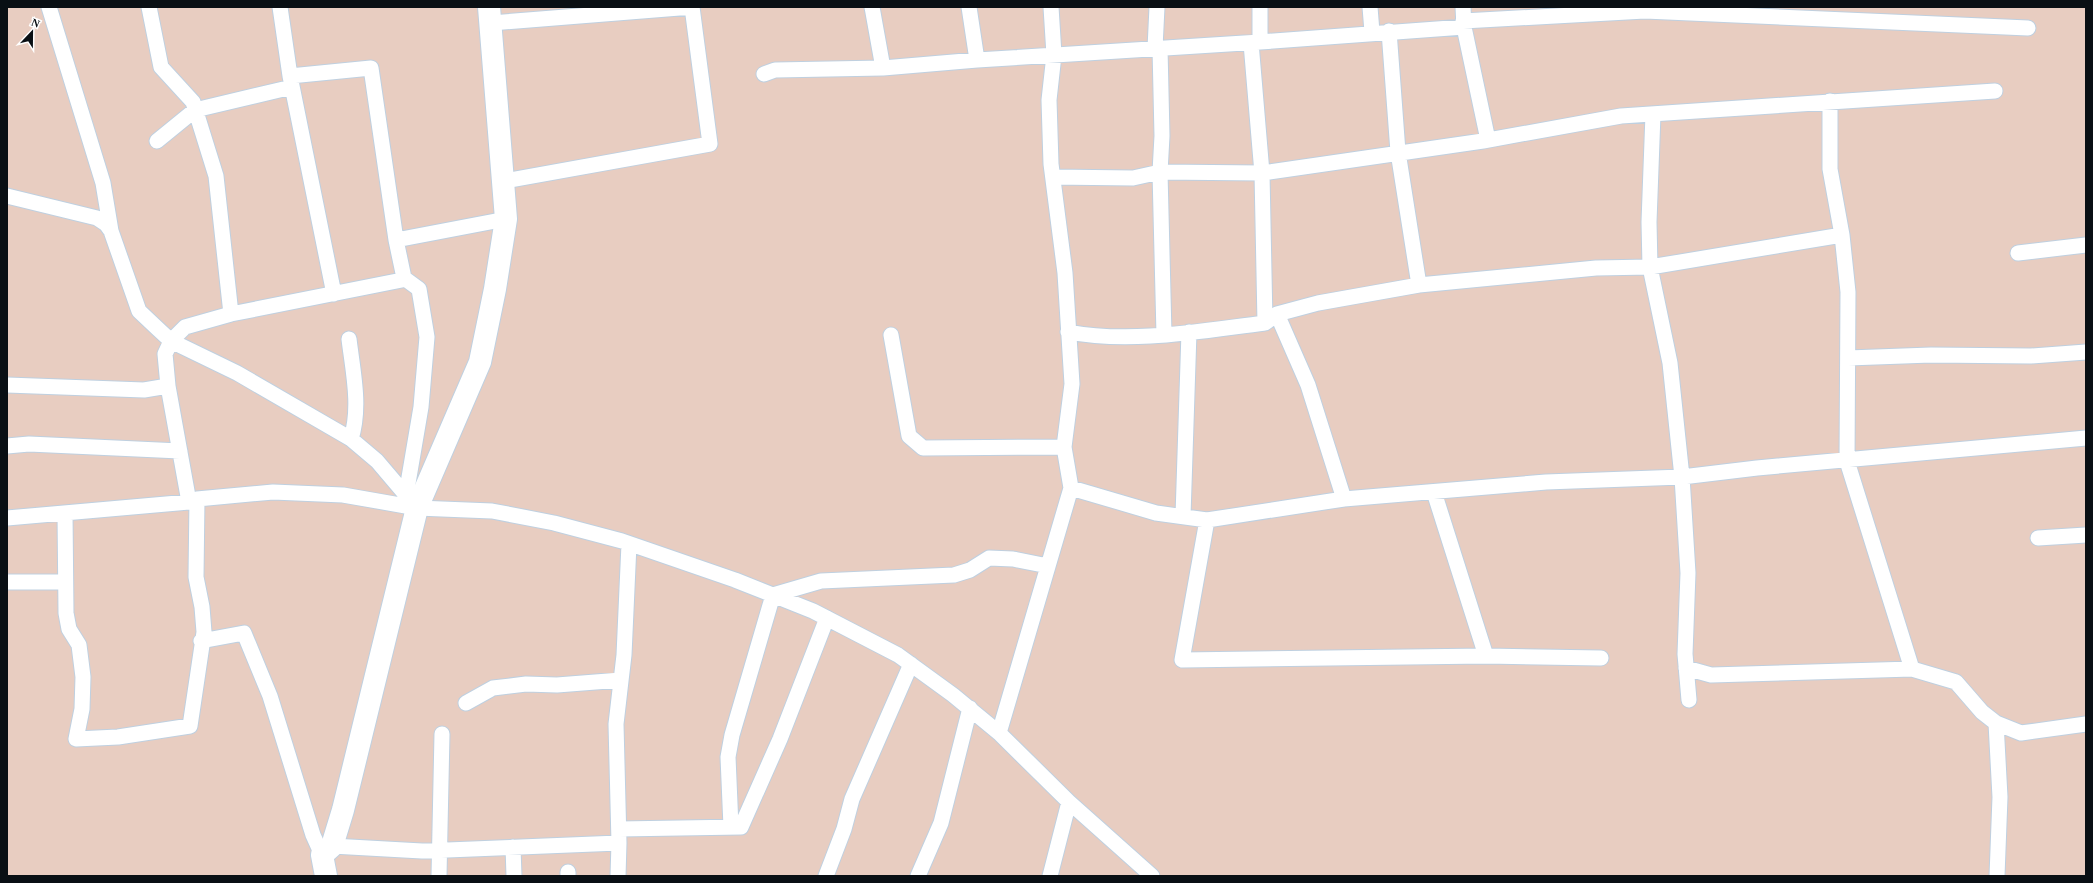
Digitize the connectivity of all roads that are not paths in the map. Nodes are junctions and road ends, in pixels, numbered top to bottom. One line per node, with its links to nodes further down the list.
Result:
1 (49, 7): 37 (street)
2 (148, 7): 26 (street)
3 (280, 7): 23 (street)
4 (692, 7): 11 (street); 34 (street)
5 (872, 7): 21 (street)
6 (969, 7): 20 (street)
7 (1052, 7): 19 (street)
8 (1156, 7): 18 (street)
9 (1260, 7): 17 (street)
10 (1370, 7): 16 (street)
11 (586, 11): 12 (street)
12 (490, 15): 34 (street)
13 (1463, 18): 14 (street); 15 (street); 28 (street)
14 (2028, 28)
15 (1389, 31): 16 (street); 30 (street)
16 (1372, 32): 17 (street)
17 (1256, 43): 18 (street); 32 (street)
18 (1158, 48): 19 (street); 31 (street)
19 (1054, 55): 20 (street); 33 (street)
20 (977, 60): 21 (street)
21 (883, 68): 22 (street)
22 (764, 74)
23 (291, 81): 26 (street); 39 (street); 45 (street)
24 (1995, 91): 25 (street)
25 (1830, 101): 27 (street); 38 (street)
26 (195, 110): 29 (street); 46 (street)
27 (1653, 114): 28 (street); 42 (street)
28 (1488, 140): 30 (street)
29 (157, 141)
30 (1398, 152): 32 (street); 44 (street)
31 (1160, 172): 32 (street); 33 (street); 52 (street)
32 (1262, 173): 48 (street)
33 (1053, 177): 49 (street)
34 (504, 181): 36 (street)
35 (7, 196): 37 (street)
36 (506, 219): 39 (street); 70 (street)
37 (111, 231): 53 (street)
38 (1842, 235): 42 (street); 56 (street)
39 (396, 240): 43 (street)
40 (2086, 245): 41 (street)
41 (2018, 253)
42 (1650, 267): 44 (street); 65 (street)
43 (404, 278): 45 (street); 70 (street)
44 (1419, 285): 47 (street)
45 (334, 294): 46 (street)
46 (231, 314): 53 (street)
47 (1277, 314): 48 (street); 68 (street)
48 (1265, 323): 50 (street)
49 (1068, 332): 52 (street); 62 (street)
50 (1189, 332): 52 (street); 72 (street)
51 (891, 335): 62 (street)
52 (1164, 335)
53 (171, 340): 58 (street); 60 (street)
54 (349, 340): 60 (street)
55 (2086, 352): 56 (street)
56 (1848, 358): 64 (street)
57 (7, 384): 58 (street)
58 (168, 386): 63 (street)
59 (2086, 438): 64 (street)
60 (351, 439): 70 (street)
61 (7, 446): 63 (street)
62 (1064, 446): 66 (street)
63 (180, 451): 69 (street)
64 (1847, 461): 65 (street); 88 (street)
65 (1682, 477): 67 (street); 87 (street)
66 (1071, 488): 72 (street); 78 (street)
67 (1434, 492): 68 (street); 84 (street)
68 (1344, 499): 74 (street)
69 (193, 500): 70 (street); 71 (street); 83 (street)
70 (412, 501): 77 (street); 102 (street)
71 (65, 513): 73 (street); 80 (street)
72 (1183, 516): 74 (street)
73 (7, 518)
74 (1207, 520): 84 (street)
75 (2086, 536): 76 (street)
76 (2038, 538)
77 (629, 544): 81 (street); 89 (street)
78 (1048, 566): 81 (street); 95 (street)
79 (7, 582): 80 (street)
80 (65, 582): 83 (street)
81 (773, 595): 82 (street); 98 (street)
82 (827, 618): 86 (street); 98 (street)
83 (201, 641): 102 (street)
84 (1486, 656): 85 (street)
85 (1601, 658)
86 (911, 664): 92 (street); 106 (street)
87 (1686, 668): 88 (street); 90 (street)
88 (1912, 669): 93 (street)
89 (621, 680): 91 (street); 99 (street)
90 (1689, 700)
91 (466, 703)
92 (970, 708): 95 (street); 107 (street)
93 (1996, 724): 94 (street); 110 (street)
94 (2086, 724)
95 (999, 733): 97 (street)
96 (442, 734): 101 (street)
97 (1069, 802): 108 (street); 109 (street)
98 (731, 827): 99 (street)
99 (619, 836): 100 (street); 105 (street)
100 (513, 847): 101 (street); 104 (street)
101 (439, 851): 102 (street); 103 (street)
102 (327, 859)
103 (439, 876)
104 (514, 876)
105 (618, 876)
106 (826, 876)
107 (918, 876)
108 (1050, 876)
109 (1152, 876)
110 (1997, 876)

